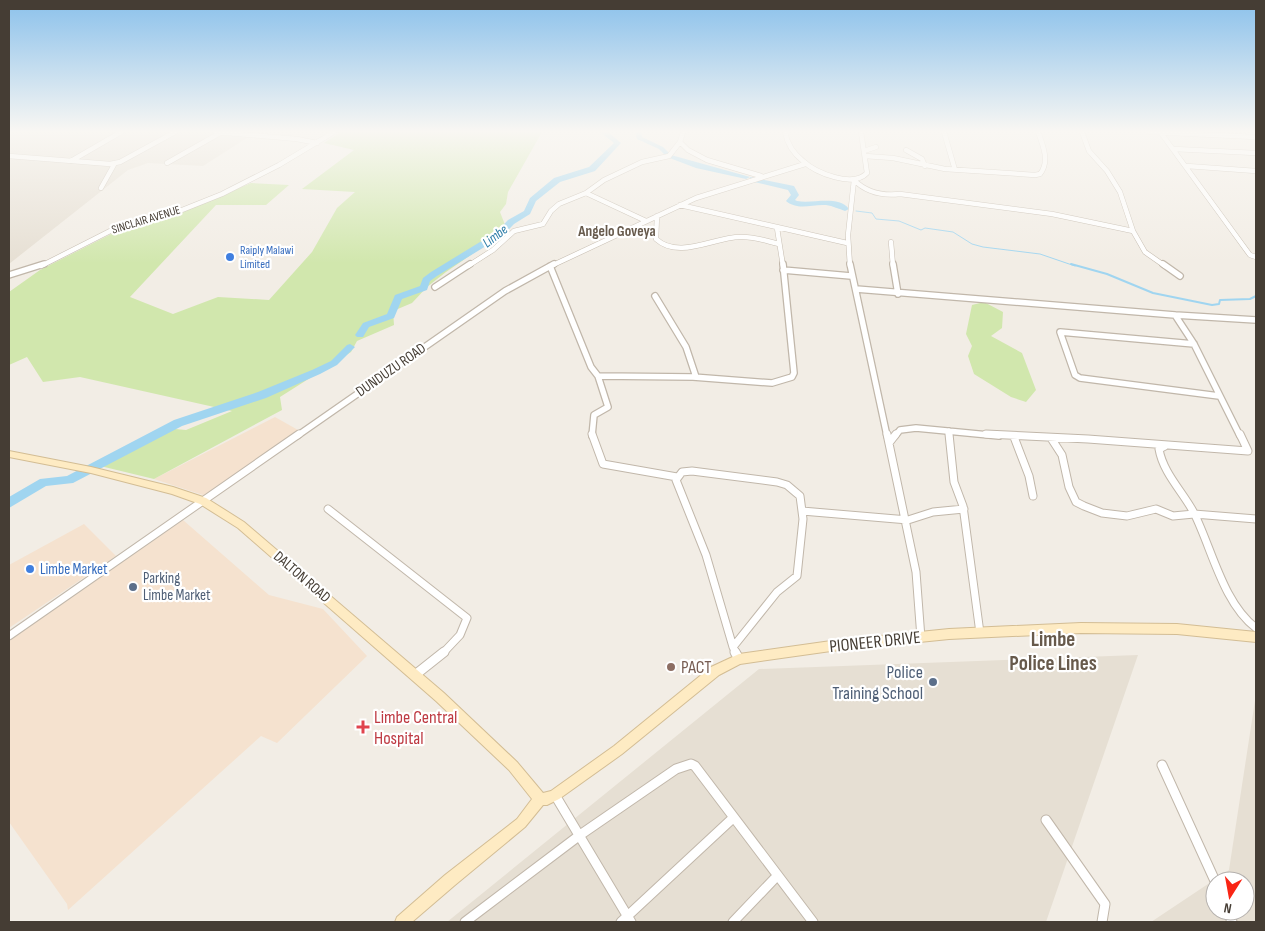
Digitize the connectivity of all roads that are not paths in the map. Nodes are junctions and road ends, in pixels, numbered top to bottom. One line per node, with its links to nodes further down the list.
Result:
1 (109, 175): 10 (street)
2 (257, 175): 23 (street, SINCLAIR AVENUE)
3 (614, 175): 11 (street)
4 (834, 175): 9 (street)
5 (865, 175): 9 (street)
6 (1110, 175): 16 (street)
7 (1194, 175): 20 (street)
8 (760, 176): 12 (street, DUNDUZU ROAD)
9 (854, 180): 16 (street); 18 (street)
10 (102, 188)
11 (586, 193): 14 (street); 26 (street)
12 (680, 206): 13 (street, DUNDUZU ROAD); 15 (street)
13 (657, 216): 14 (street, DUNDUZU ROAD); 19 (street)
14 (646, 221): 21 (street, DUNDUZU ROAD)
15 (776, 228): 18 (street); 19 (street)
16 (1132, 231): 25 (street)
17 (891, 242): 28 (street)
18 (847, 243): 24 (street)
19 (779, 244): 22 (street)
20 (1256, 257)
21 (550, 266): 33 (street); 46 (street, DUNDUZU ROAD)
22 (783, 270): 24 (street); 34 (street)
23 (9, 275)
24 (851, 276): 27 (street)
25 (1180, 276)
26 (435, 287)
27 (856, 289): 28 (street); 39 (street)
28 (898, 294): 30 (street)
29 (654, 296): 34 (street)
30 (1174, 315): 31 (street); 32 (street)
31 (1256, 320)
32 (1194, 344): 35 (street); 35 (street)
33 (598, 376): 34 (street); 44 (street)
34 (696, 377)
35 (1219, 396): 41 (street)
36 (949, 431): 37 (street); 39 (street); 48 (street)
37 (1014, 437): 38 (street); 45 (street)
38 (1051, 438): 40 (street); 50 (street)
39 (889, 443): 51 (street)
40 (1164, 446): 41 (street); 50 (street)
41 (1248, 451): 42 (street)
42 (1256, 452)
43 (9, 454): 46 (street, DALTON ROAD)
44 (677, 477): 49 (street); 58 (street)
45 (1033, 496)
46 (203, 501): 55 (street, DUNDUZU ROAD); 60 (main road, DALTON ROAD)
47 (328, 509): 60 (street)
48 (964, 509): 51 (street); 54 (street)
49 (802, 511): 51 (street); 58 (street)
50 (1194, 514): 52 (street); 53 (street)
51 (904, 518): 57 (street)
52 (1256, 519)
53 (1256, 628)
54 (980, 633): 56 (street, PIONEER DRIVE); 57 (street, PIONEER DRIVE)
55 (9, 636)
56 (1256, 637)
57 (921, 638): 59 (street, PIONEER DRIVE)
58 (733, 648): 59 (street)
59 (739, 659): 62 (street, PIONEER DRIVE)
60 (415, 675): 63 (main road, DALTON ROAD)
61 (1162, 765): 67 (street)
62 (555, 795): 63 (street, PIONEER DRIVE); 66 (street)
63 (540, 799): 70 (street)
64 (733, 818): 66 (street); 68 (street); 69 (street)
65 (1046, 820): 74 (street)
66 (580, 835): 69 (street); 71 (street)
67 (1210, 871)
68 (777, 876): 72 (street); 73 (street)
69 (627, 920)
70 (402, 922)
71 (465, 922)
72 (734, 922)
73 (812, 922)
74 (1102, 922)

